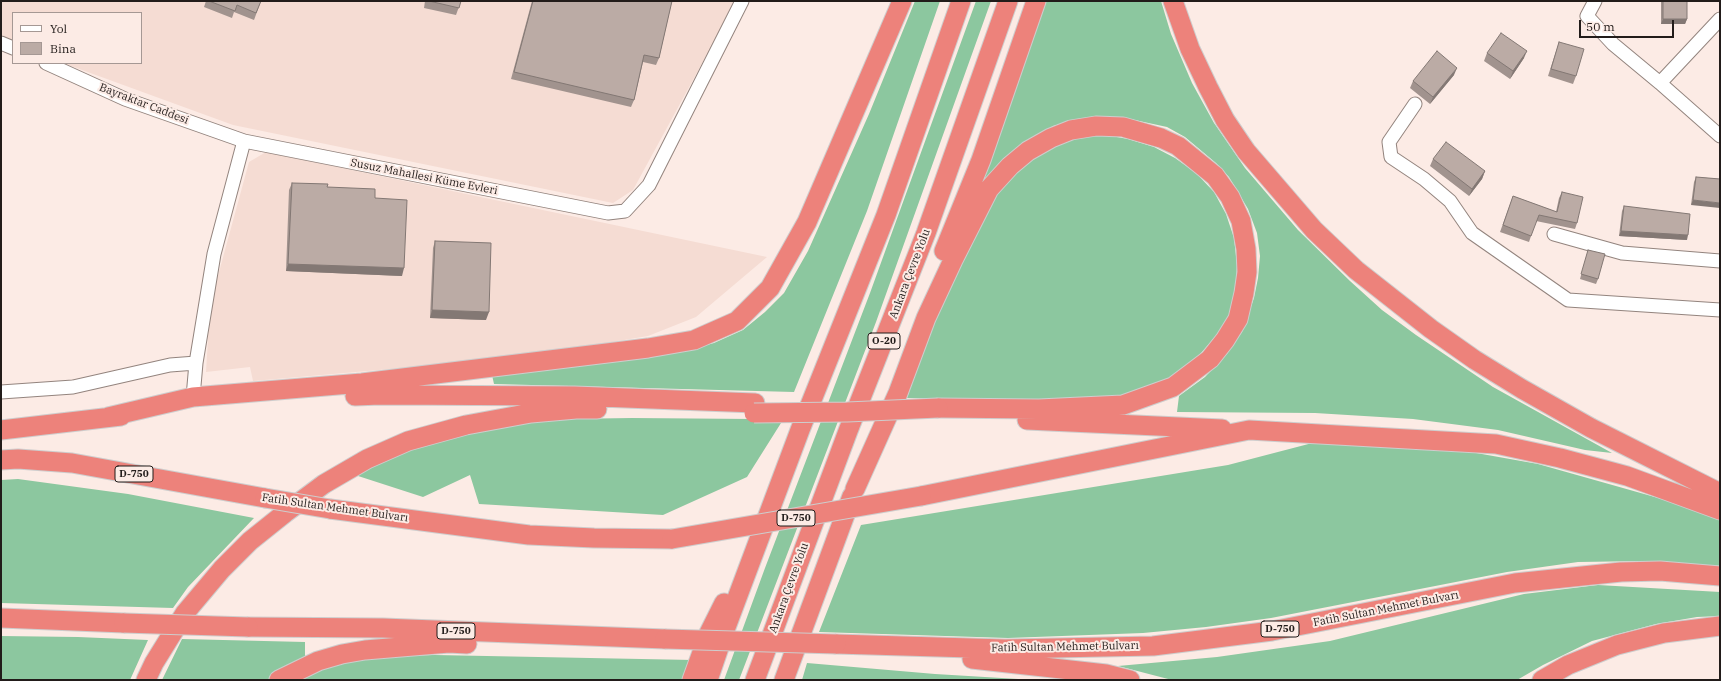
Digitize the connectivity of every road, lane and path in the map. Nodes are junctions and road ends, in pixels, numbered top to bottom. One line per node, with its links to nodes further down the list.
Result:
1 (742, 1): 15 (street, Susuz Mahallesi Küme Evleri)
2 (902, 1): 21 (highway)
3 (961, 1): 30 (highway)
4 (1008, 1): 42 (highway, Ankara Çevre Yolu / O-20)
5 (1036, 1): 28 (highway)
6 (1173, 1): 29 (highway)
7 (1595, 1): 12 (street)
8 (1720, 19): 12 (street)
9 (1, 43): 10 (street)
10 (12, 48)
11 (48, 64): 15 (street, Bayraktar Caddesi)
12 (1660, 83): 14 (street)
13 (1415, 104): 18 (street)
14 (1720, 136)
15 (244, 141): 19 (street)
16 (1554, 234): 17 (street)
17 (1720, 261)
18 (1720, 310)
19 (196, 363): 20 (street); 21 (street)
20 (1, 392)
21 (193, 397): 24 (highway)
22 (755, 408): 23 (highway, bridge); 24 (highway); 38 (highway)
23 (937, 413): 26 (highway); 28 (highway)
24 (108, 417): 25 (highway)
25 (1, 430)
26 (1249, 430): 27 (highway, Fatih Sultan Mehmet Bulvarı / D-750, bridge); 31 (highway, D-750)
27 (1, 460)
28 (855, 488): 34 (highway)
29 (1720, 492)
30 (772, 509): 40 (highway); 41 (highway)
31 (1720, 510)
32 (1720, 576): 37 (highway, Fatih Sultan Mehmet Bulvarı / D-750)
33 (1, 618): 36 (highway, D-750, bridge)
34 (803, 624): 43 (highway); 44 (highway)
35 (1720, 626): 46 (highway)
36 (665, 639): 37 (highway, D-750, bridge); 39 (highway)
37 (836, 644): 45 (highway)
38 (146, 680)
39 (279, 680)
40 (692, 680)
41 (708, 680)
42 (755, 680)
43 (784, 680)
44 (790, 680)
45 (1130, 680)
46 (1542, 680)

